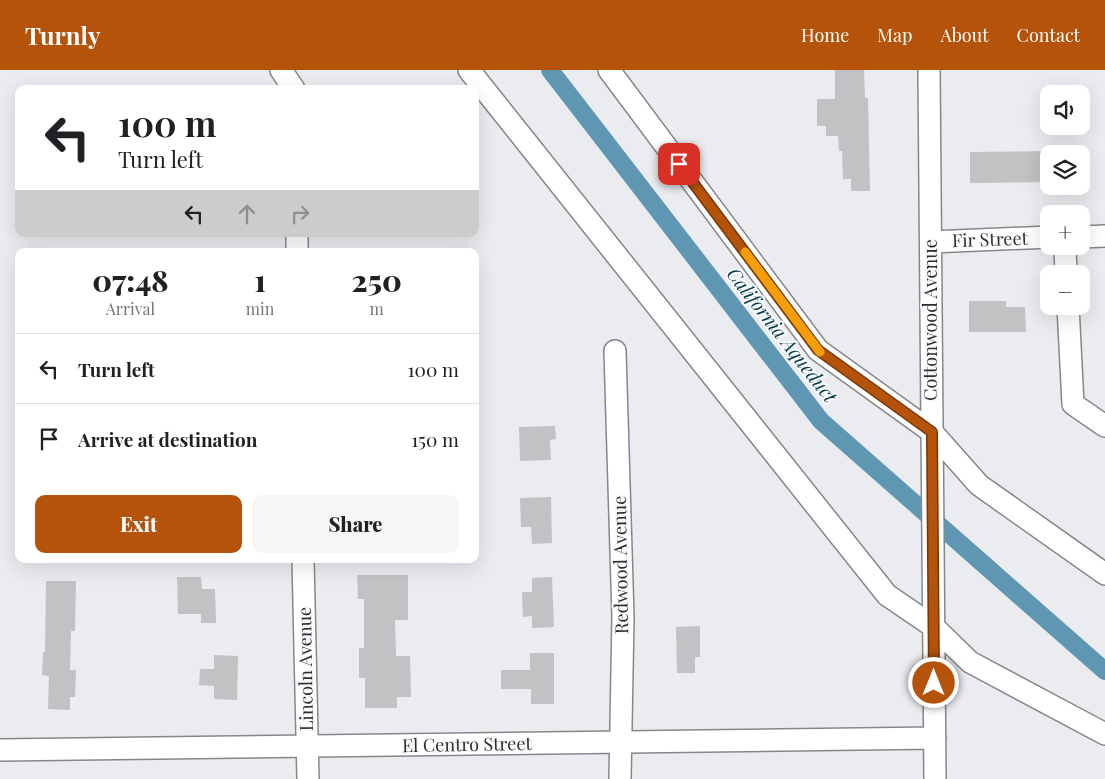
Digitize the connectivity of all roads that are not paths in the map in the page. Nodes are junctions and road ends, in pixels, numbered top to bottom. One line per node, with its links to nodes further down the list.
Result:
1 (281, 70): 5 (street)
2 (469, 70): 16 (street)
3 (609, 70): 13 (street)
4 (929, 70): 9 (street, Cottonwood Avenue)
5 (291, 85)
6 (1105, 236): 7 (street)
7 (1090, 237)
8 (1040, 238): 9 (street, Fir Street)
9 (931, 242): 13 (street, Cottonwood Avenue)
10 (1068, 315): 12 (street)
11 (615, 351): 19 (street, Redwood Avenue)
12 (1105, 426)
13 (932, 432): 15 (street); 16 (street, Cottonwood Avenue)
14 (304, 563): 20 (street, Lincoln Avenue)
15 (1105, 574)
16 (934, 627): 17 (street); 18 (street, Cottonwood Avenue)
17 (1105, 734)
18 (935, 738): 19 (street, El Centro Street); 24 (street, Cottonwood Avenue)
19 (619, 743): 20 (street, El Centro Street); 23 (street, Redwood Avenue)
20 (307, 747): 21 (street, El Centro Street); 22 (street, Lincoln Avenue)
21 (0, 750)
22 (308, 779)
23 (620, 779)
24 (935, 779)

